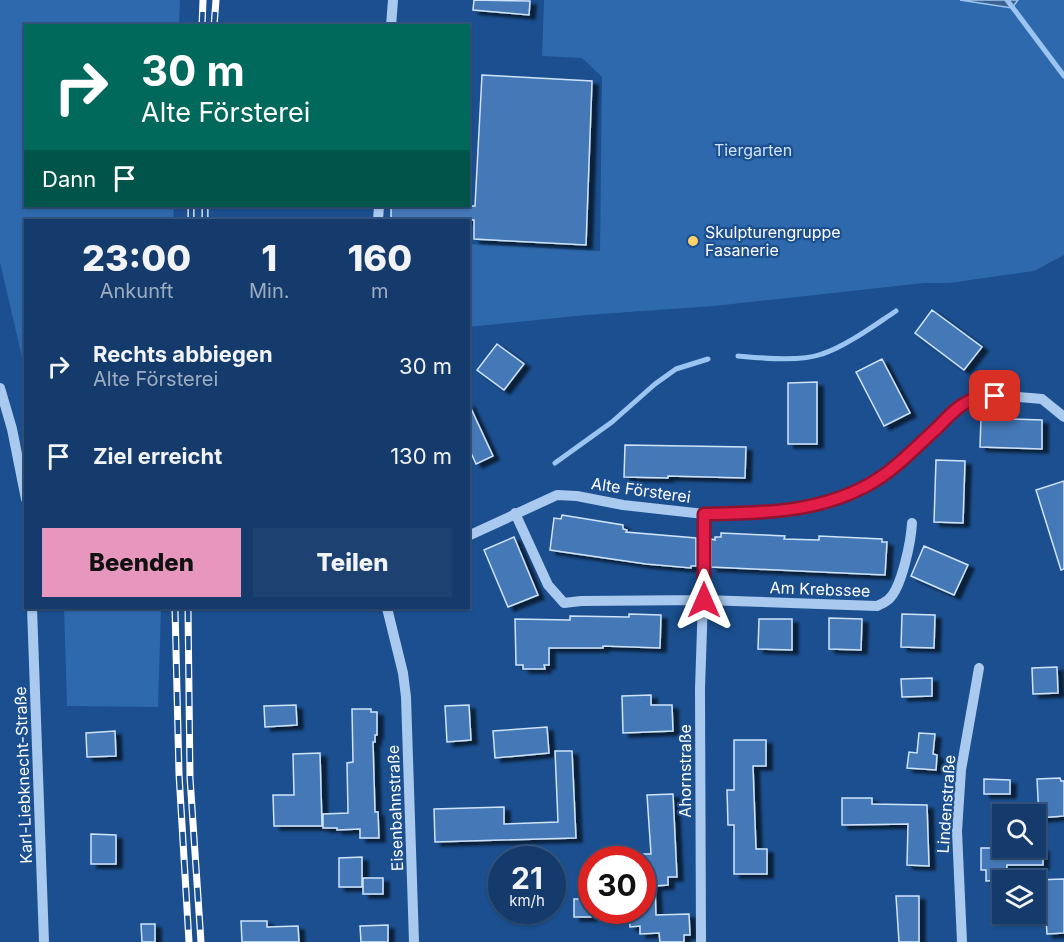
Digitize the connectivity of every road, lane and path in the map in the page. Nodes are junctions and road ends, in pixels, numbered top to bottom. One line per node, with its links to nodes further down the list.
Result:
1 (393, 0): 2 (street)
2 (391, 24)
3 (0, 388): 5 (street)
4 (1064, 417): 7 (street, Alte Försterei)
5 (24, 489)
6 (515, 513): 7 (street, Alte Försterei); 9 (street, Alte Försterei); 10 (street, Am Krebssee)
7 (704, 514): 10 (street)
8 (912, 523): 10 (street, Am Krebssee)
9 (470, 535)
10 (704, 600): 16 (street, Ahornstraße)
11 (32, 609): 14 (street, Karl-Liebknecht-Straße)
12 (387, 609): 15 (street, Eisenbahnstraße)
13 (979, 668): 17 (street, Lindenstraße)
14 (44, 942)
15 (414, 942)
16 (701, 942)
17 (962, 942)

